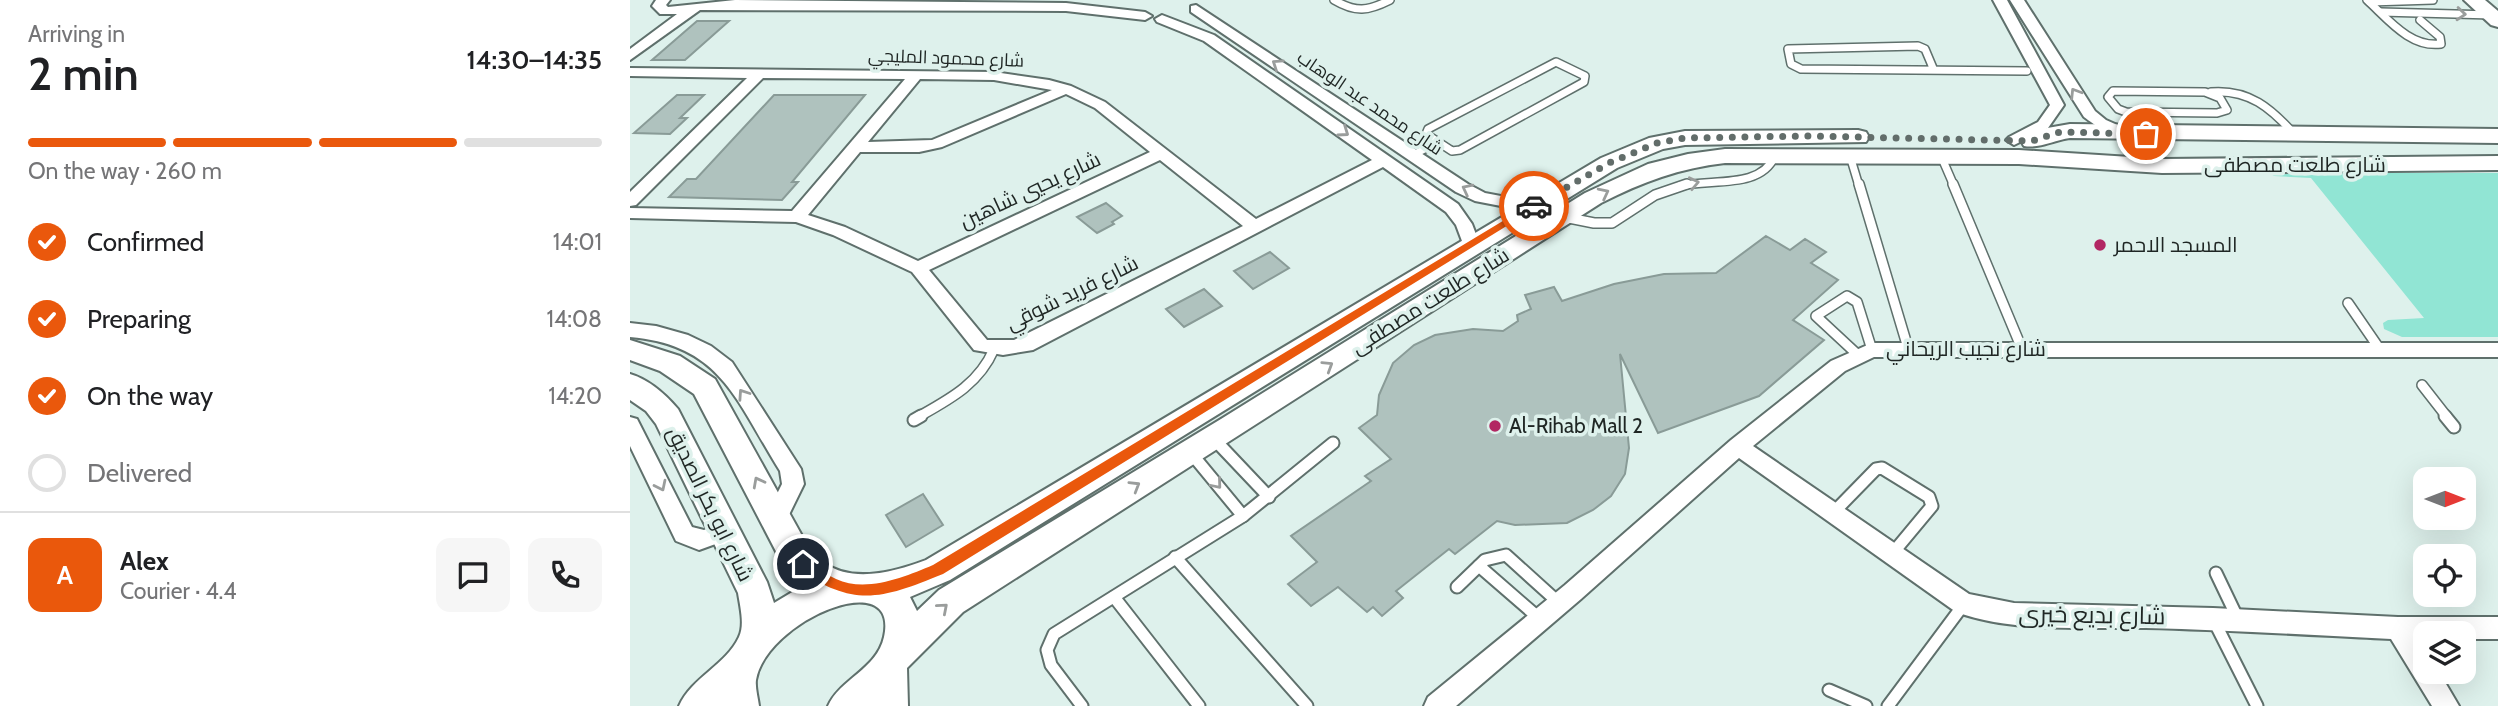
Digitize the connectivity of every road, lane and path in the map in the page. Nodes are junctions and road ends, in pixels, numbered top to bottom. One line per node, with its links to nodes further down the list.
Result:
1 (1141, 0): 18 (street)
2 (1334, 0): 3 (lane)
3 (1391, 0)
4 (1986, 0): 24 (street)
5 (2000, 0): 30 (street)
6 (2017, 0): 32 (street, one-way to 6)
7 (2433, 0): 11 (lane)
8 (2473, 0): 15 (street)
9 (2368, 1): 10 (lane); 16 (lane)
10 (2403, 1): 11 (lane)
11 (2425, 1): 17 (lane)
12 (662, 3): 14 (street); 21 (street)
13 (1201, 3): 19 (street); 42 (street, شارع محمد عبد الوهاب, one-way to 13)
14 (702, 5): 18 (street); 22 (street)
15 (2495, 10): 17 (lane, one-way to 15)
16 (2382, 12): 17 (lane); 20 (lane)
17 (2438, 12)
18 (1145, 16): 19 (street)
19 (1162, 19): 45 (street, شارع محمد عبد الوهاب, one-way to 45)
20 (2420, 20)
21 (630, 40)
22 (630, 56)
23 (1933, 68): 23 (lane); 24 (lane)
24 (2026, 71): 30 (street)
25 (630, 72): 26 (street, شارع محمود المليجي)
26 (761, 73): 27 (street, شارع محمود المليجي); 47 (street)
27 (917, 74): 28 (street, شارع محمود المليجي); 39 (street)
28 (1066, 89): 39 (street); 41 (street, شارع محمود المليجي)
29 (2210, 93): 31 (lane); 31 (lane); 34 (lane)
30 (2055, 98): 36 (street)
31 (2168, 113): 33 (lane)
32 (2126, 134): 33 (street); 36 (street)
33 (2184, 135): 34 (street)
34 (2295, 135): 35 (street)
35 (2498, 136)
36 (2023, 140): 38 (street, شارع طلعت مصطفى); 40 (street, شارع طلعت مصطفى)
37 (1438, 142): 37 (lane); 42 (lane)
38 (1805, 146): 43 (street, شارع طلعت مصطفى); 48 (street, شارع طلعت مصطفى); 68 (street, شارع طلعت مصطفى, one-way to 38)
39 (856, 147): 50 (street)
40 (2498, 148)
41 (1162, 153): 51 (street, شارع محمود المليجي); 53 (street, شارع يحيي شاهين)
42 (1413, 155): 48 (street, شارع محمد عبد الوهاب, one-way to 42)
43 (1850, 156): 44 (street, شارع طلعت مصطفى); 56 (lane)
44 (1941, 156): 46 (street, شارع طلعت مصطفى); 58 (lane)
45 (1384, 160): 51 (street, شارع فريد شوقي); 52 (street, شارع محمد عبد الوهاب)
46 (2498, 163)
47 (630, 201)
48 (1532, 207): 52 (street, شارع طلعت مصطفى)
49 (630, 213): 50 (street, شارع فريد شوقي)
50 (797, 217): 53 (street, شارع فريد شوقي)
51 (1255, 227): 57 (street, شارع فريد شوقي)
52 (1471, 245): 82 (street, شارع طلعت مصطفى)
53 (918, 268): 57 (street, شارع فريد شوقي)
54 (2348, 303): 62 (lane)
55 (630, 330): 75 (street, one-way to 55)
56 (1908, 348): 58 (street, شارع نجيب الريحاني); 61 (street, شارع نجيب الريحاني)
57 (995, 349): 65 (lane)
58 (2022, 349): 62 (street, شارع نجيب الريحاني)
59 (630, 350): 75 (street, one-way to 59)
60 (2498, 350): 62 (street, شارع نجيب الريحاني)
61 (1865, 352): 61 (lane); 70 (street, شارع نجيب الريحاني)
62 (2381, 352)
63 (630, 385): 76 (street, شارع ابو بكر الصديق)
64 (2422, 385): 67 (lane)
65 (914, 420)
66 (630, 425): 76 (street, one-way to 76)
67 (2454, 427)
68 (1213, 438): 71 (street, شارع طلعت مصطفى); 72 (lane)
69 (1333, 443): 72 (lane)
70 (1738, 446): 73 (street, شارع بديع خيرى); 84 (street, شارع نجيب الريحاني)
71 (1191, 452): 74 (lane, one-way to 74); 92 (street, شارع طلعت مصطفى, one-way to 71)
72 (1269, 497): 74 (lane)
73 (1833, 513): 77 (street, شارع بديع خيرى); 77 (lane)
74 (1243, 516): 78 (lane)
75 (776, 518): 82 (street)
76 (724, 531): 91 (street, شارع ابو بكر الصديق)
77 (1892, 554): 85 (street, شارع بديع خيرى)
78 (1175, 557): 83 (lane); 100 (lane)
79 (1479, 566): 81 (lane); 84 (lane); 86 (lane)
80 (2216, 572): 88 (lane)
81 (1457, 587)
82 (858, 589): 91 (street, شارع طلعت مصطفى); 92 (street)
83 (1114, 597): 98 (lane); 99 (lane)
84 (1558, 602): 86 (street, شارع نجيب الريحاني)
85 (1964, 604): 87 (street, شارع بديع خيرى); 103 (lane)
86 (1540, 619): 101 (street, شارع نجيب الريحاني)
87 (2213, 619): 88 (street, شارع بديع خيرى); 104 (lane)
88 (2239, 620): 89 (street, شارع بديع خيرى)
89 (2398, 628): 90 (street, شارع بديع خيرى); 105 (street)
90 (2498, 628)
91 (749, 652): 94 (street); 95 (street, شارع ابو بكر الصديق)
92 (891, 663): 96 (street, شارع طلعت مصطفى); 97 (street)
93 (1829, 690): 102 (lane)
94 (698, 706)
95 (740, 706)
96 (848, 706)
97 (889, 706)
98 (1082, 706)
99 (1199, 706)
100 (1307, 706)
101 (1437, 706)
102 (1866, 706)
103 (1888, 706)
104 (2257, 706)
105 (2446, 706)

